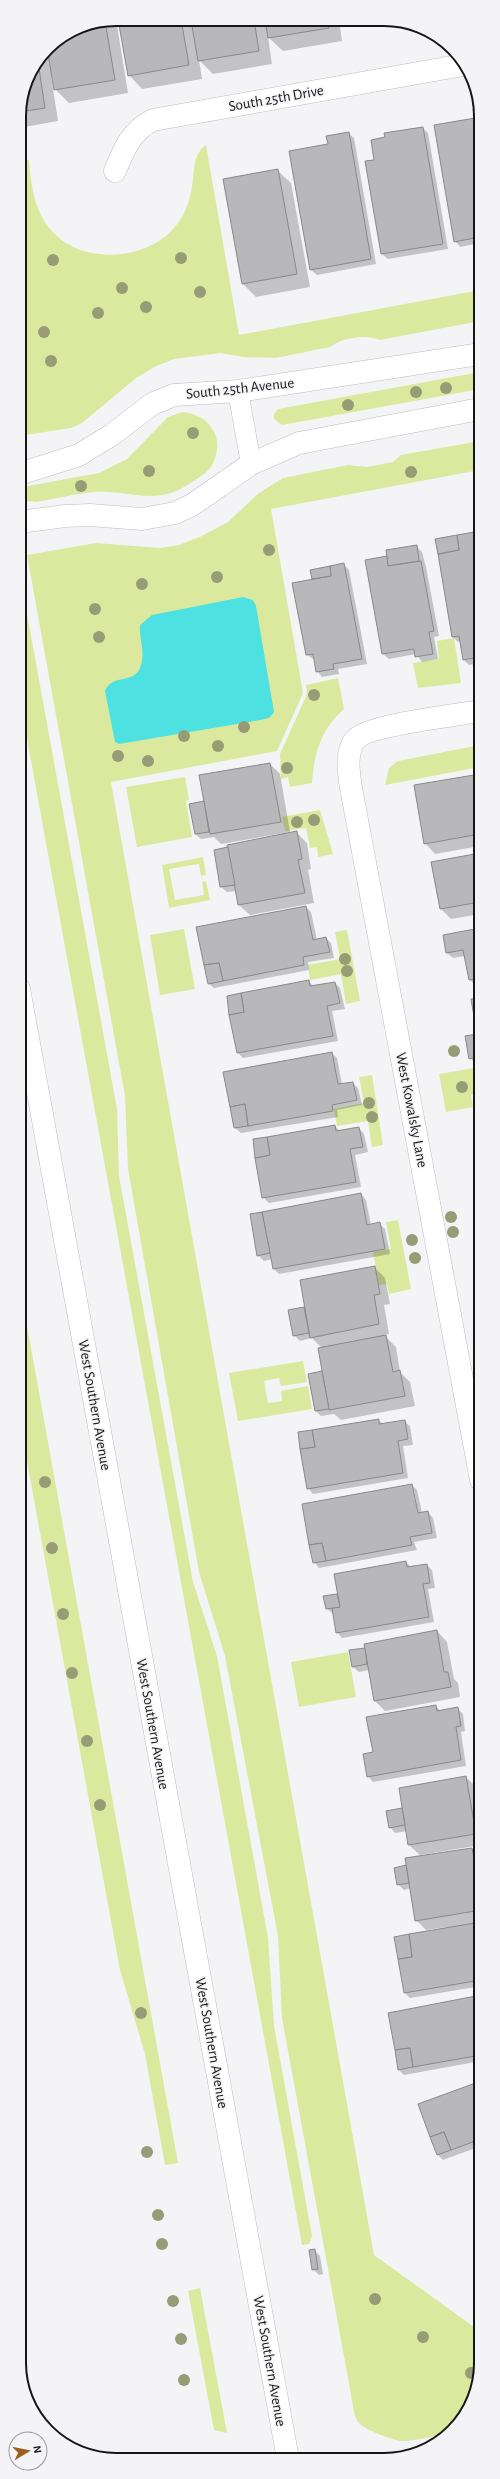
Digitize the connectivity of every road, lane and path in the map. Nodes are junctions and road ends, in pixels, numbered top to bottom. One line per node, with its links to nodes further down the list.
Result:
1 (459, 66): 2 (street, South 25th Drive)
2 (115, 171)
3 (474, 355): 4 (street, South 25th Avenue)
4 (238, 391): 6 (lane); 7 (street, South 25th Avenue)
5 (474, 410): 6 (street)
6 (251, 464): 8 (street)
7 (26, 472)
8 (26, 521)
9 (474, 712): 11 (street, West Kowalsky Lane)
10 (26, 1027): 12 (street, West Southern Avenue)
11 (474, 1443)
12 (287, 2453)

